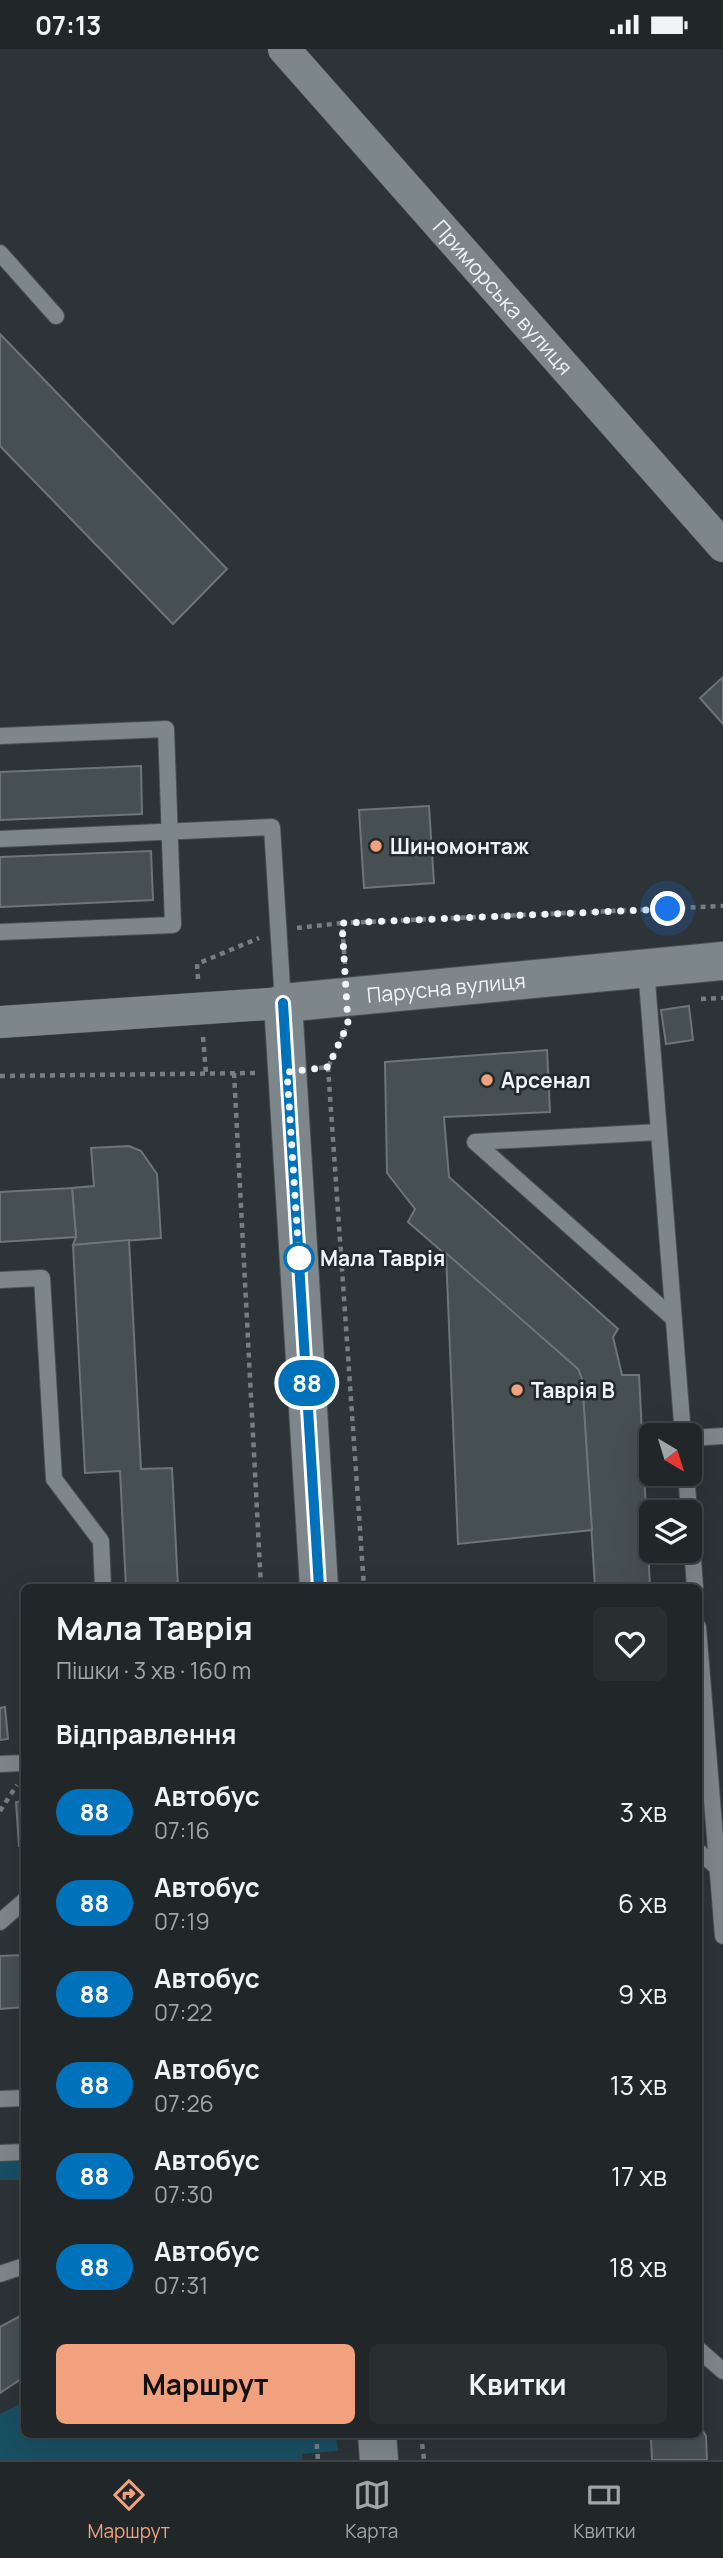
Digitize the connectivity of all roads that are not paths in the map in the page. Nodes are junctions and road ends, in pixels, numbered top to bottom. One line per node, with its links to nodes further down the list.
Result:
1 (284, 49): 4 (street, Приморська вулиця)
2 (0, 253): 3 (lane)
3 (56, 316)
4 (723, 546)
5 (0, 736): 6 (lane)
6 (169, 832): 7 (lane); 8 (lane); 11 (lane)
7 (0, 839)
8 (0, 932)
9 (723, 961): 10 (street, Парусна вулиця)
10 (646, 968): 11 (street, Парусна вулиця); 13 (lane)
11 (283, 1003): 12 (street, Парусна вулиця); 21 (street)
12 (0, 1022)
13 (659, 1132): 15 (lane); 15 (lane)
14 (0, 1280): 20 (lane)
15 (673, 1318): 16 (lane)
16 (682, 1423)
17 (723, 1436): 18 (lane)
18 (702, 1437)
19 (693, 1563): 22 (lane)
20 (103, 1584)
21 (319, 1584)
22 (695, 1584)
23 (702, 1662): 26 (lane)
24 (21, 1763): 25 (lane)
25 (0, 1764)
26 (718, 1802): 28 (lane)
27 (702, 1854): 28 (lane)
28 (718, 1868): 31 (lane)
29 (21, 1904): 30 (lane)
30 (0, 1922)
31 (723, 1936)
32 (21, 2098): 33 (lane)
33 (0, 2099)
34 (21, 2152): 35 (lane)
35 (0, 2153)
36 (21, 2267): 37 (lane)
37 (0, 2274)
38 (702, 2353): 39 (lane)
39 (723, 2371)
40 (377, 2438): 41 (street)
41 (379, 2460)

